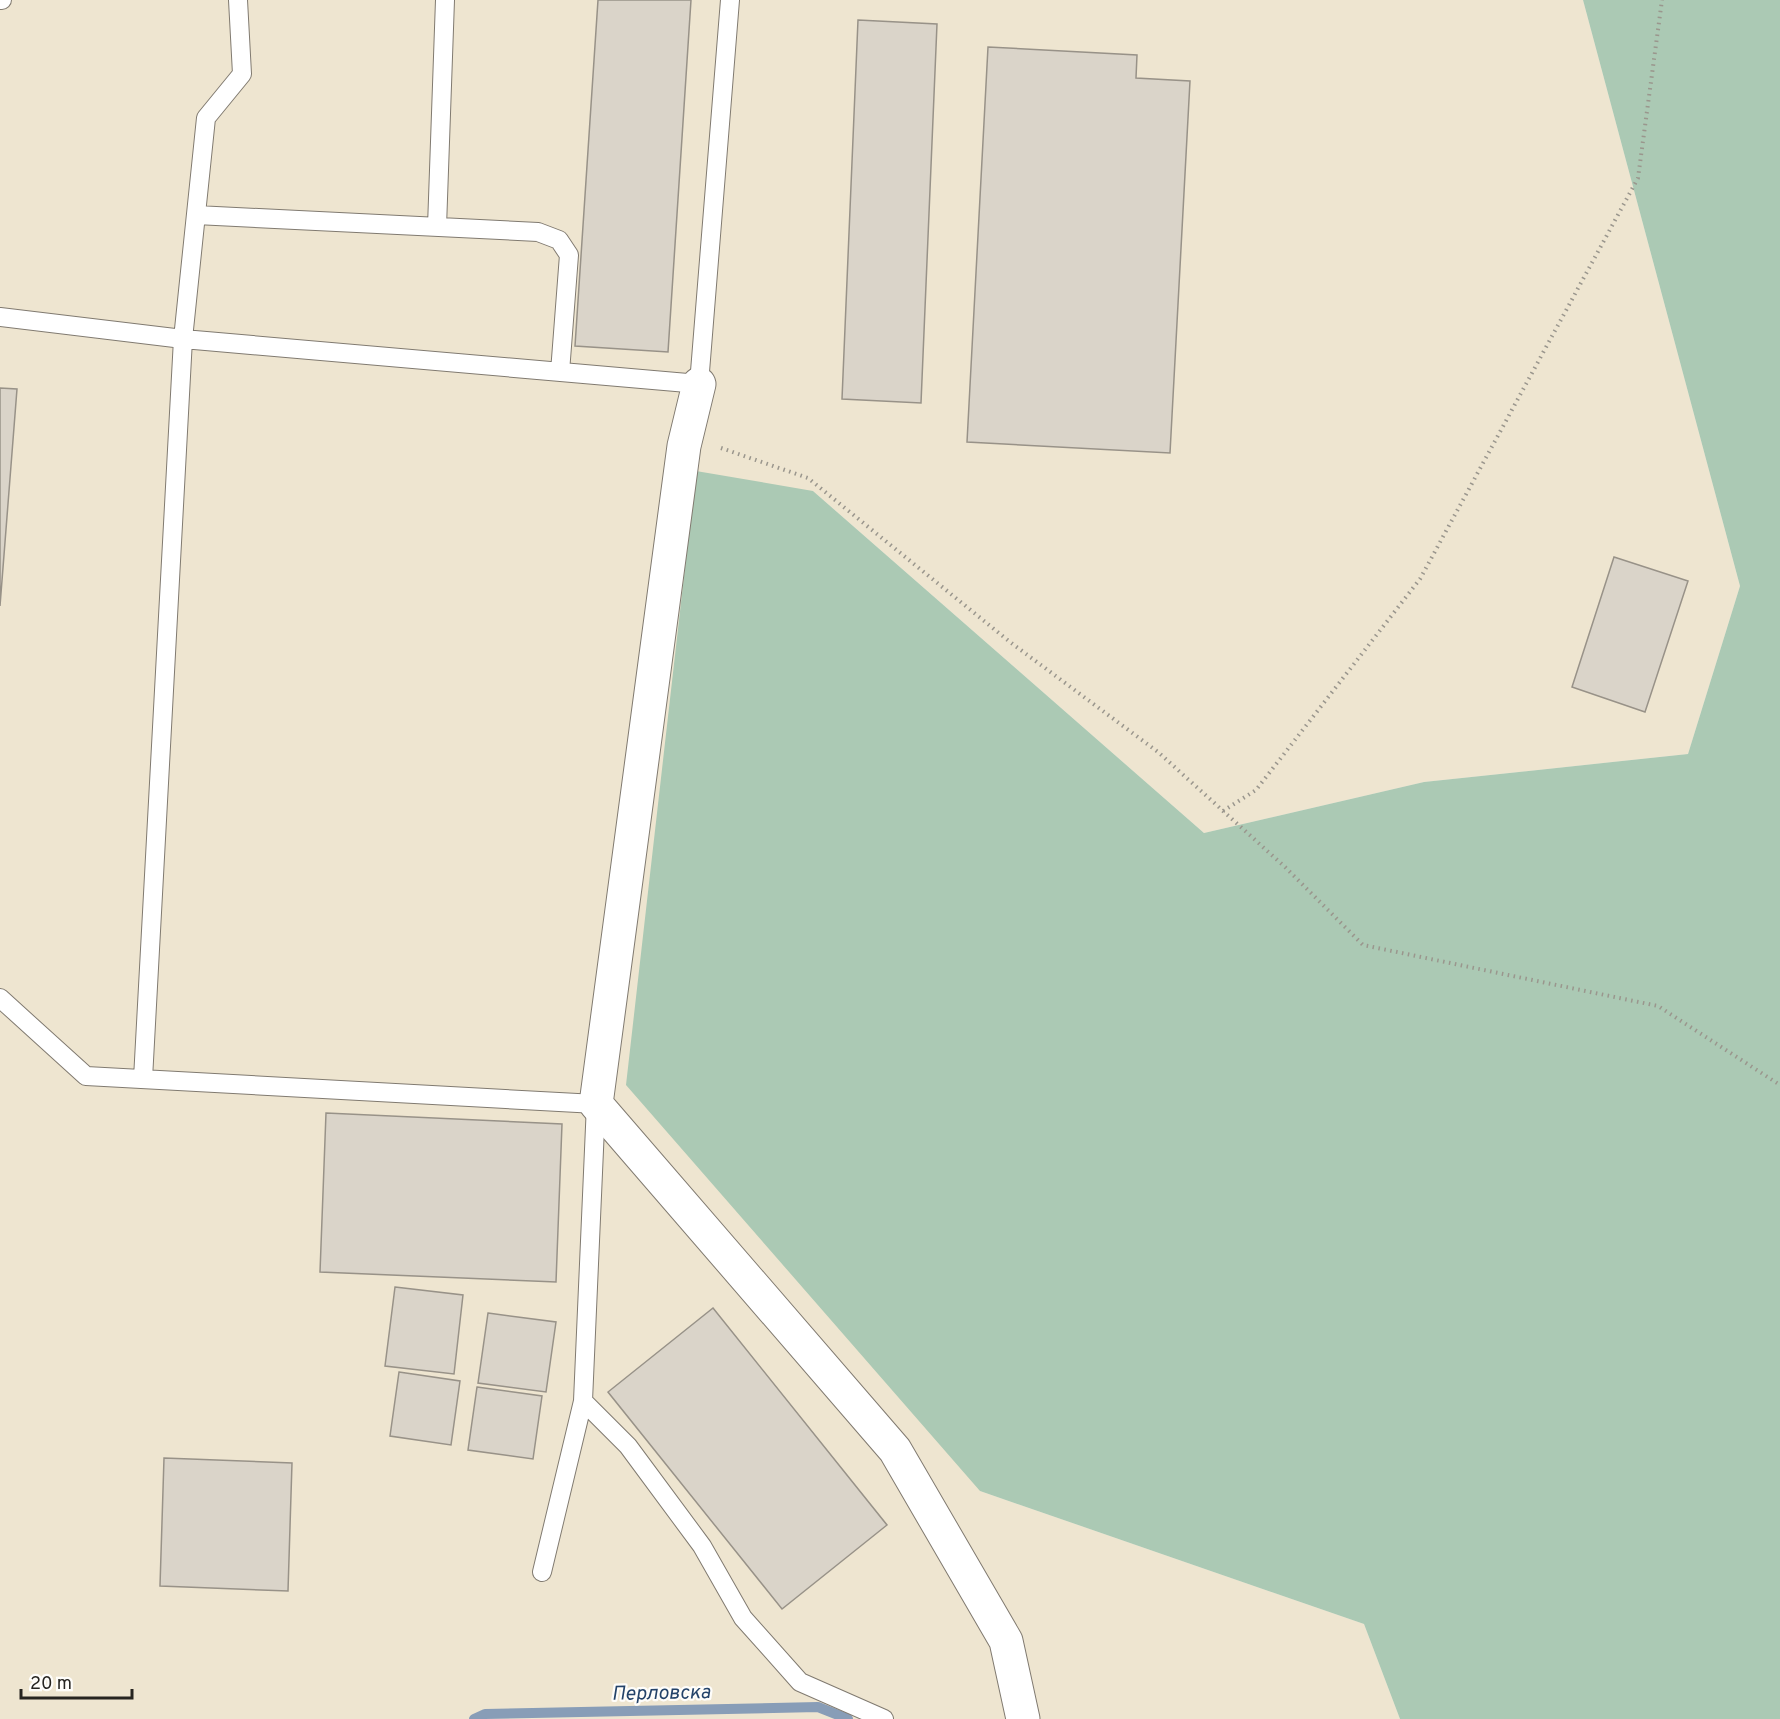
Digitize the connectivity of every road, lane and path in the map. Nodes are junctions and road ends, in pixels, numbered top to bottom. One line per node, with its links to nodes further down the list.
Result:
1 (238, 0): 5 (lane)
2 (445, 0): 6 (lane)
3 (730, 0): 10 (lane)
4 (1662, 0): 12 (path)
5 (196, 215): 6 (lane); 8 (lane)
6 (437, 227): 9 (lane)
7 (0, 317): 8 (lane)
8 (183, 339): 9 (lane); 14 (lane)
9 (560, 372): 10 (lane)
10 (699, 384): 11 (street)
11 (684, 446): 12 (path); 16 (street)
12 (1223, 811): 15 (path)
13 (0, 998): 14 (lane)
14 (143, 1079): 16 (lane)
15 (1780, 1085)
16 (596, 1104): 17 (lane); 20 (street)
17 (583, 1401): 18 (lane); 19 (lane)
18 (542, 1572)
19 (884, 1719)
20 (1023, 1719)

